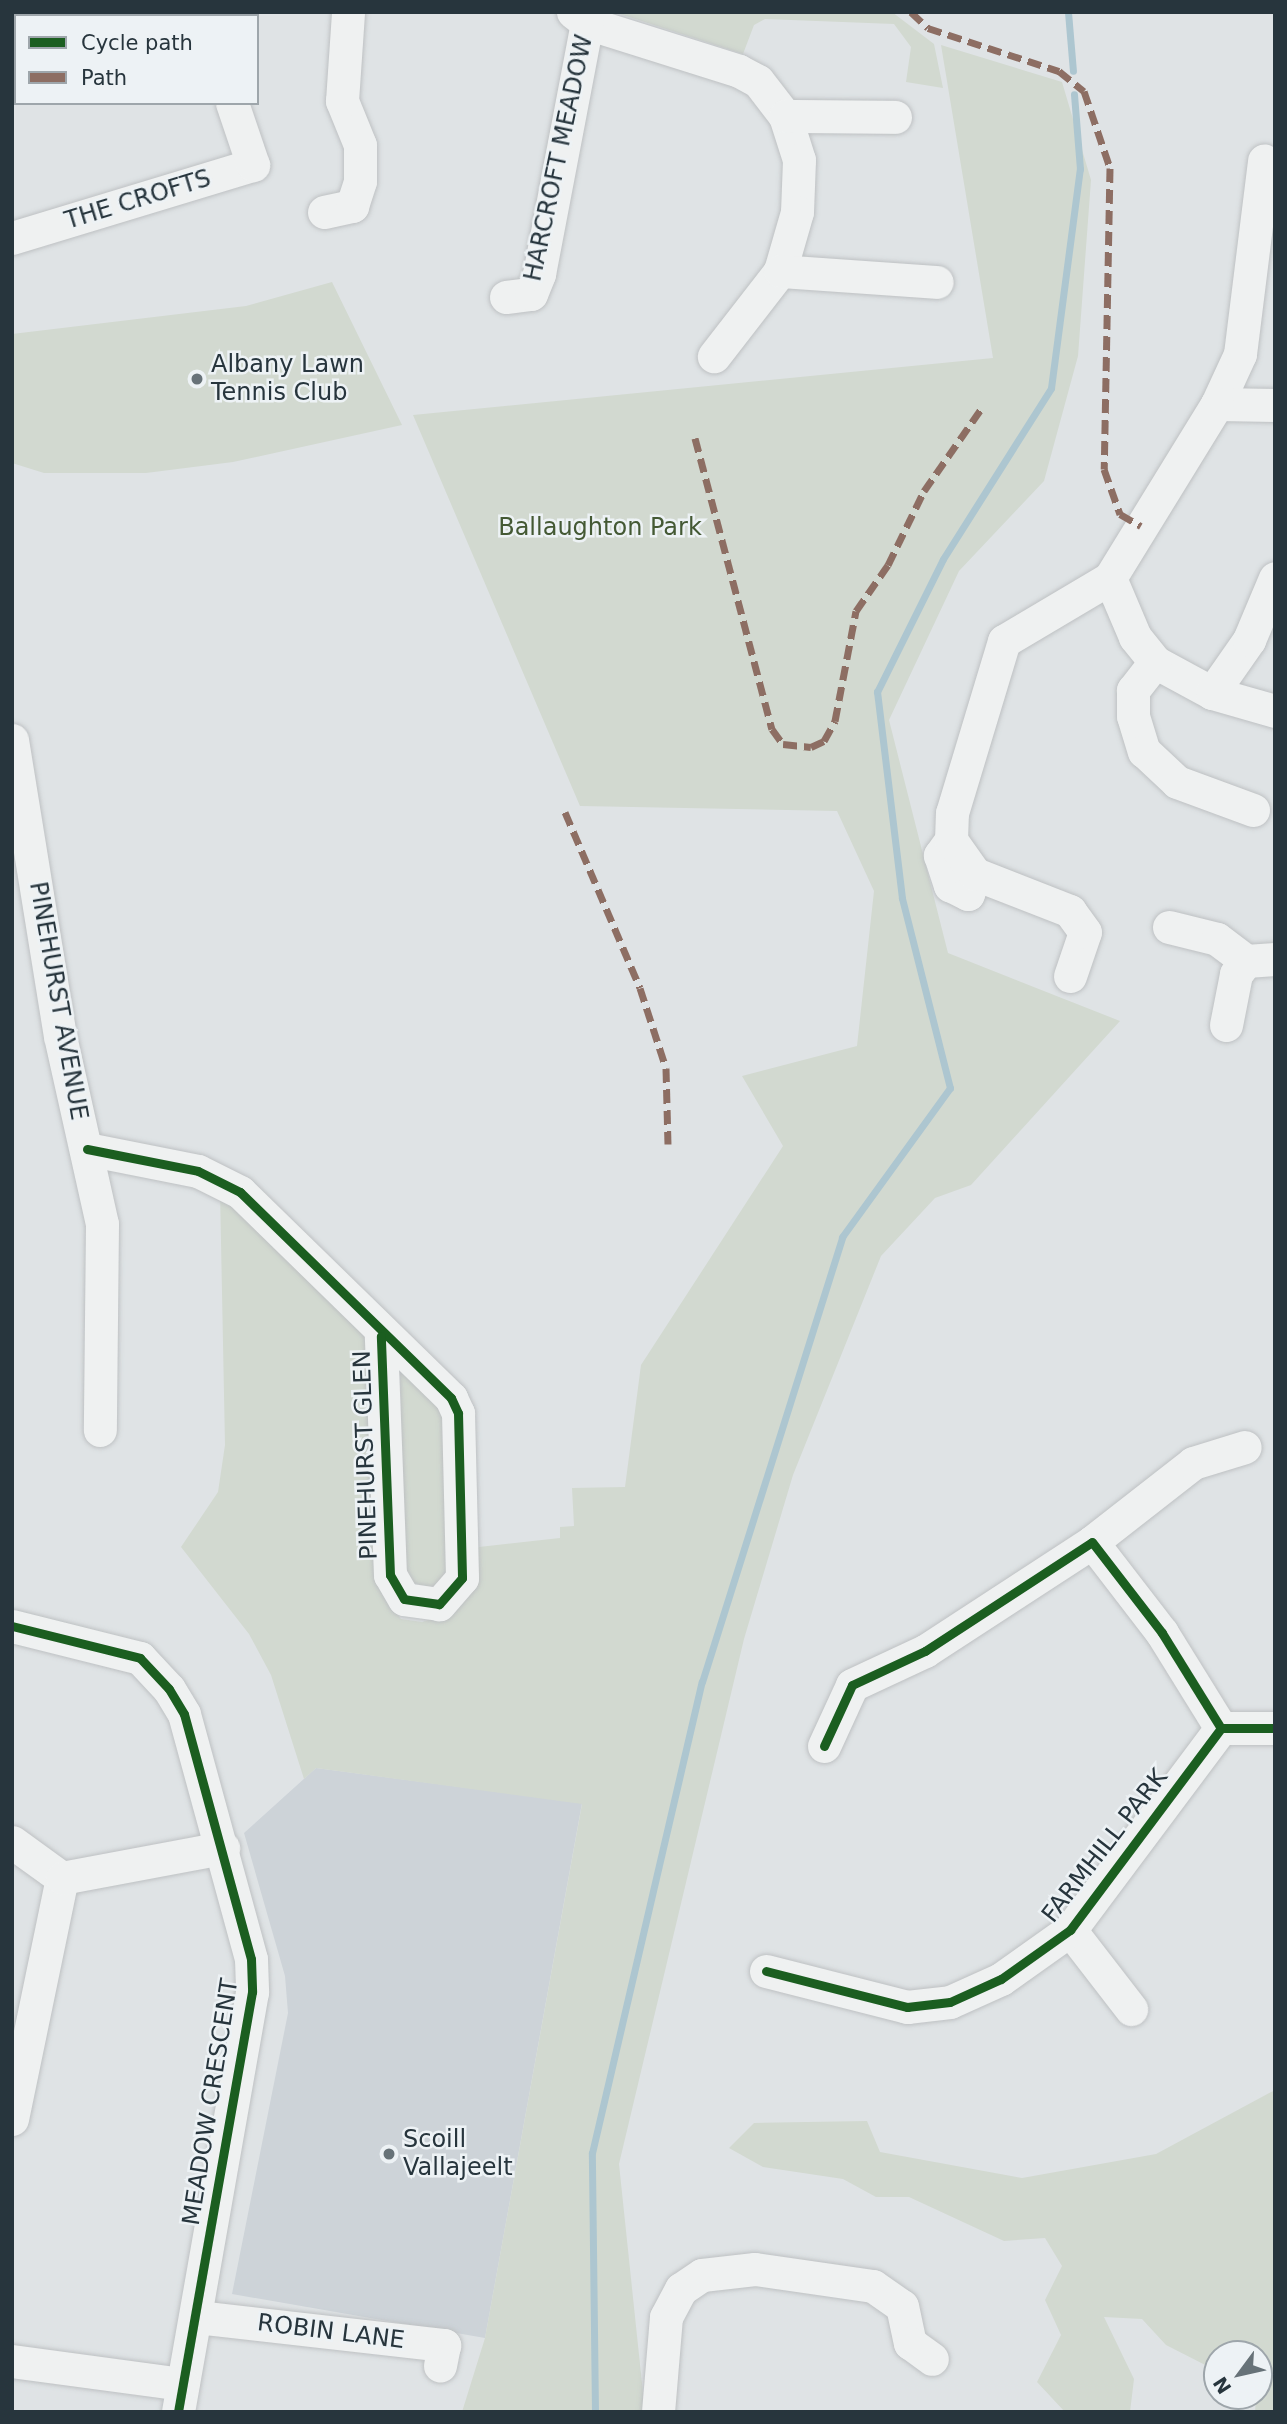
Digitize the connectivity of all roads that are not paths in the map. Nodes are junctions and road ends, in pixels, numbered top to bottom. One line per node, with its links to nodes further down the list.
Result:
1 (348, 12): 7 (street)
2 (580, 18): 4 (street, HARCROFT MEADOW); 12 (street, HARCROFT MEADOW)
3 (233, 105): 8 (street, THE CROFTS)
4 (785, 116): 5 (street); 10 (street, HARCROFT MEADOW)
5 (895, 117)
6 (1264, 160): 9 (street)
7 (350, 208)
8 (16, 227)
9 (1266, 242): 13 (street)
10 (780, 271): 11 (street); 14 (street, HARCROFT MEADOW)
11 (937, 282)
12 (526, 299)
13 (1261, 312): 15 (street)
14 (714, 356)
15 (1217, 404): 16 (street); 17 (street)
16 (1275, 405)
17 (1110, 578): 19 (street); 26 (street)
18 (1275, 578): 20 (street)
19 (1155, 662): 20 (street); 23 (street)
20 (1212, 693): 21 (street)
21 (1275, 711)
22 (12, 740): 28 (street, PINEHURST AVENUE)
23 (1253, 810)
24 (1169, 927): 25 (street)
25 (1260, 960): 27 (street)
26 (1070, 976)
27 (1226, 1024)
28 (87, 1149): 29 (street, PINEHURST GLEN); 30 (street, PINEHURST AVENUE)
29 (381, 1336): 29 (street, PINEHURST GLEN)
30 (100, 1430)
31 (1245, 1447): 32 (street)
32 (1092, 1542): 34 (street); 36 (street)
33 (12, 1626): 38 (street, MEADOW CRESCENT)
34 (1221, 1728): 35 (street); 40 (street, FARMHILL PARK)
35 (1275, 1728)
36 (824, 1746)
37 (12, 1842): 39 (street)
38 (223, 1848): 39 (street); 44 (street, MEADOW CRESCENT)
39 (62, 1878): 43 (street)
40 (1070, 1930): 41 (street, FARMHILL PARK); 42 (street, FARMHILL PARK)
41 (766, 1971)
42 (1131, 2009)
43 (12, 2119)
44 (197, 2317): 47 (street, ROBIN LANE); 48 (street, MEADOW CRESCENT)
45 (932, 2359): 49 (street)
46 (12, 2361): 48 (street)
47 (440, 2366)
48 (180, 2398)
49 (658, 2412)

